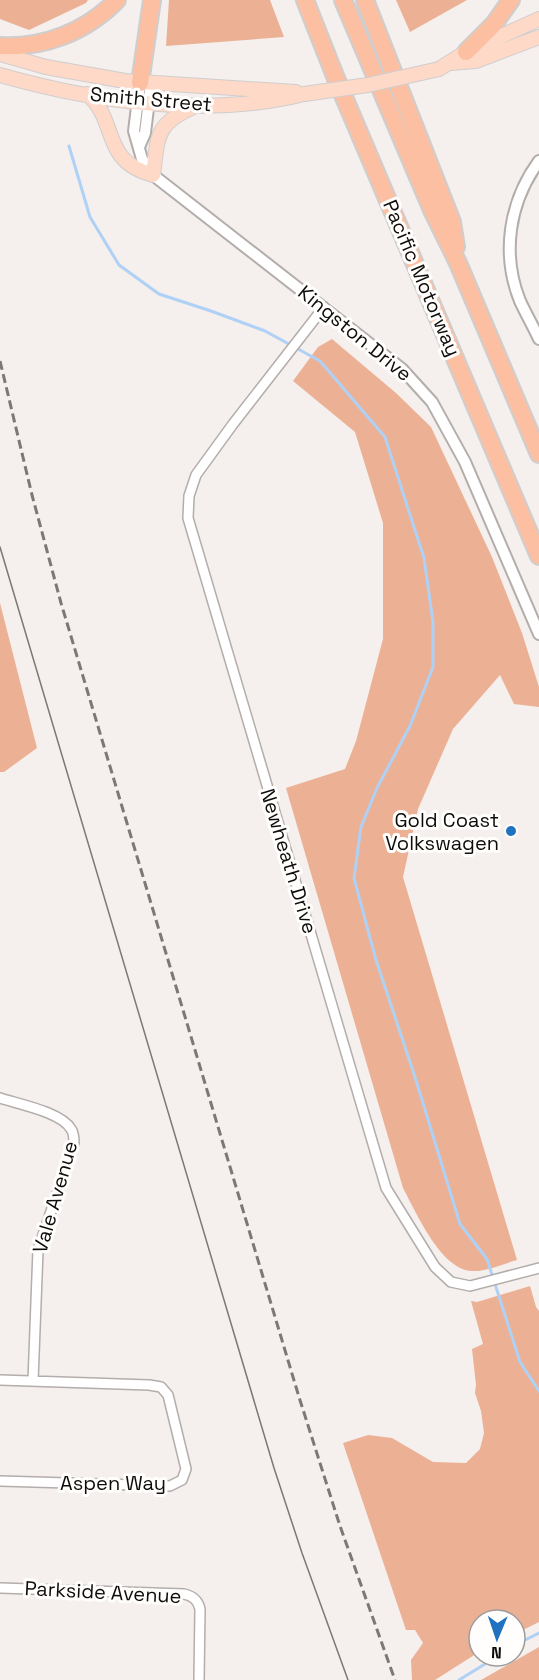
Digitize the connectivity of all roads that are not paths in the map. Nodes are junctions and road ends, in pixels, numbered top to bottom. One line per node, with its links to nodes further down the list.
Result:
1 (117, 0): 9 (highway)
2 (152, 0): 14 (highway)
3 (305, 0): 25 (highway, Pacific Motorway)
4 (343, 0): 21 (highway, Pacific Motorway)
5 (365, 0): 21 (highway)
6 (511, 0): 10 (highway)
7 (539, 19): 10 (main road, Smith Street)
8 (539, 38): 12 (main road, Smith Street)
9 (0, 46)
10 (466, 52): 12 (main road, Smith Street)
11 (0, 54): 14 (main road, Smith Street)
12 (444, 66): 16 (main road, Smith Street, bridge)
13 (0, 75): 15 (main road, Smith Street)
14 (145, 83): 16 (main road, Smith Street); 17 (street, Kingston Drive)
15 (87, 94): 17 (main road, Smith Street); 20 (main road)
16 (304, 94): 18 (main road, Smith Street)
17 (143, 102): 18 (main road, Smith Street); 20 (street, Kingston Drive)
18 (199, 105): 20 (main road)
19 (539, 161): 23 (street)
20 (153, 175): 22 (street, Kingston Drive)
21 (458, 262): 24 (highway, Pacific Motorway)
22 (324, 307): 26 (street, Kingston Drive); 28 (street, Newheath Drive)
23 (539, 339)
24 (539, 454)
25 (539, 556)
26 (539, 634)
27 (0, 1098): 30 (street, Vale Avenue)
28 (539, 1268)
29 (0, 1380): 30 (street, Aspen Way)
30 (33, 1382): 31 (street, Aspen Way)
31 (0, 1481)
32 (0, 1588): 33 (street, Parkside Avenue)
33 (198, 1680)

